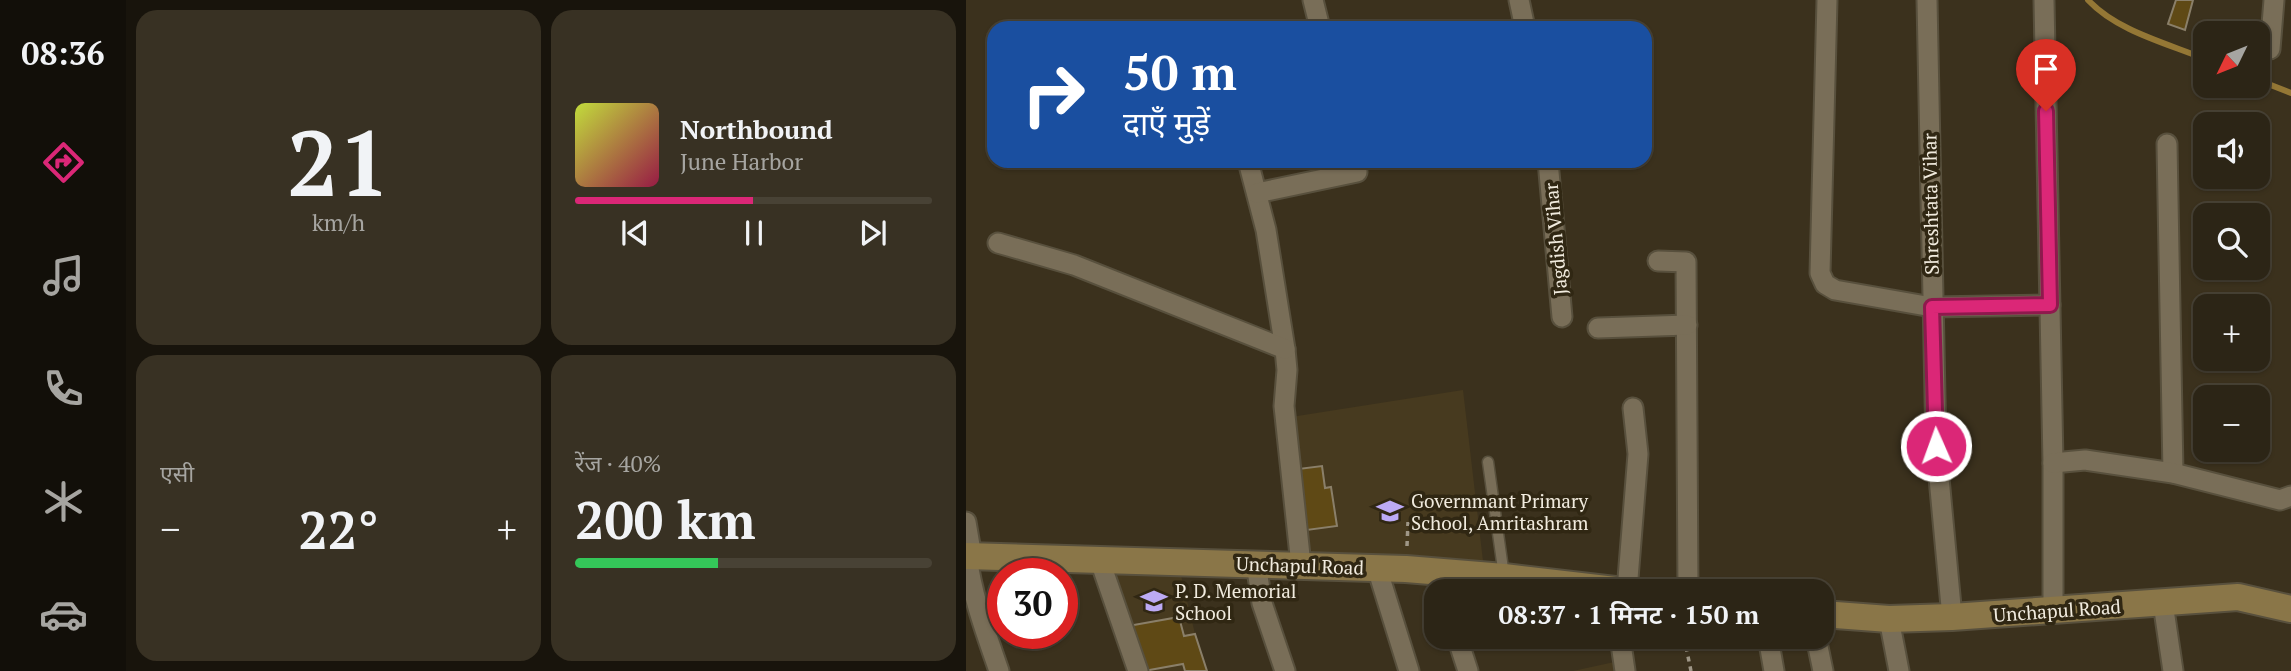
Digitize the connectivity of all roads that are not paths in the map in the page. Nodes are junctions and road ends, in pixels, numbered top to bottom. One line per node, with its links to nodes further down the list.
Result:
1 (1313, 0): 7 (street)
2 (1519, 0): 8 (street)
3 (1827, 0): 18 (street)
4 (1927, 0): 18 (street, Shreshtata Vihar)
5 (2274, 0): 9 (street)
6 (2043, 1): 17 (street)
7 (1318, 21)
8 (1524, 21)
9 (2270, 49)
10 (2167, 144): 26 (street)
11 (1250, 168): 14 (street)
12 (1356, 168): 14 (street)
13 (1549, 168): 19 (street, Jagdish Vihar)
14 (1257, 192): 22 (street)
15 (998, 243): 22 (street)
16 (1658, 261): 20 (street)
17 (2050, 305): 18 (street); 25 (street)
18 (1932, 307): 44 (street, Shreshtata Vihar)
19 (1562, 317)
20 (1687, 325): 21 (street); 39 (street)
21 (1598, 328)
22 (1285, 349): 32 (street)
23 (1633, 408): 38 (street)
24 (1488, 462): 34 (lane)
25 (2053, 463): 26 (street); 41 (street)
26 (2173, 473): 27 (street)
27 (2291, 496)
28 (966, 522): 29 (street)
29 (968, 556): 30 (street, Unchapul Road); 50 (street)
30 (1100, 561): 31 (street, Unchapul Road); 51 (street)
31 (1256, 563): 32 (street, Unchapul Road); 52 (street)
32 (1301, 565): 33 (street, Unchapul Road)
33 (1377, 568): 35 (street, Unchapul Road); 53 (street)
34 (1504, 577): 36 (street, Unchapul Road); 37 (street, Unchapul Road)
35 (1429, 579)
36 (1472, 579)
37 (1521, 579)
38 (1622, 579)
39 (1688, 579)
40 (2163, 603): 41 (street, Unchapul Road); 42 (street, Unchapul Road); 59 (street)
41 (2053, 609): 44 (street, Unchapul Road)
42 (2291, 609)
43 (1834, 615): 45 (street, Unchapul Road)
44 (1952, 617): 45 (street, Unchapul Road)
45 (1889, 619): 58 (street)
46 (1461, 649): 54 (street)
47 (1622, 649): 55 (street)
48 (1770, 649): 56 (street)
49 (1818, 649): 57 (street)
50 (999, 671)
51 (1138, 671)
52 (1285, 671)
53 (1409, 671)
54 (1468, 671)
55 (1625, 671)
56 (1774, 671)
57 (1823, 671)
58 (1899, 671)
59 (2173, 671)

